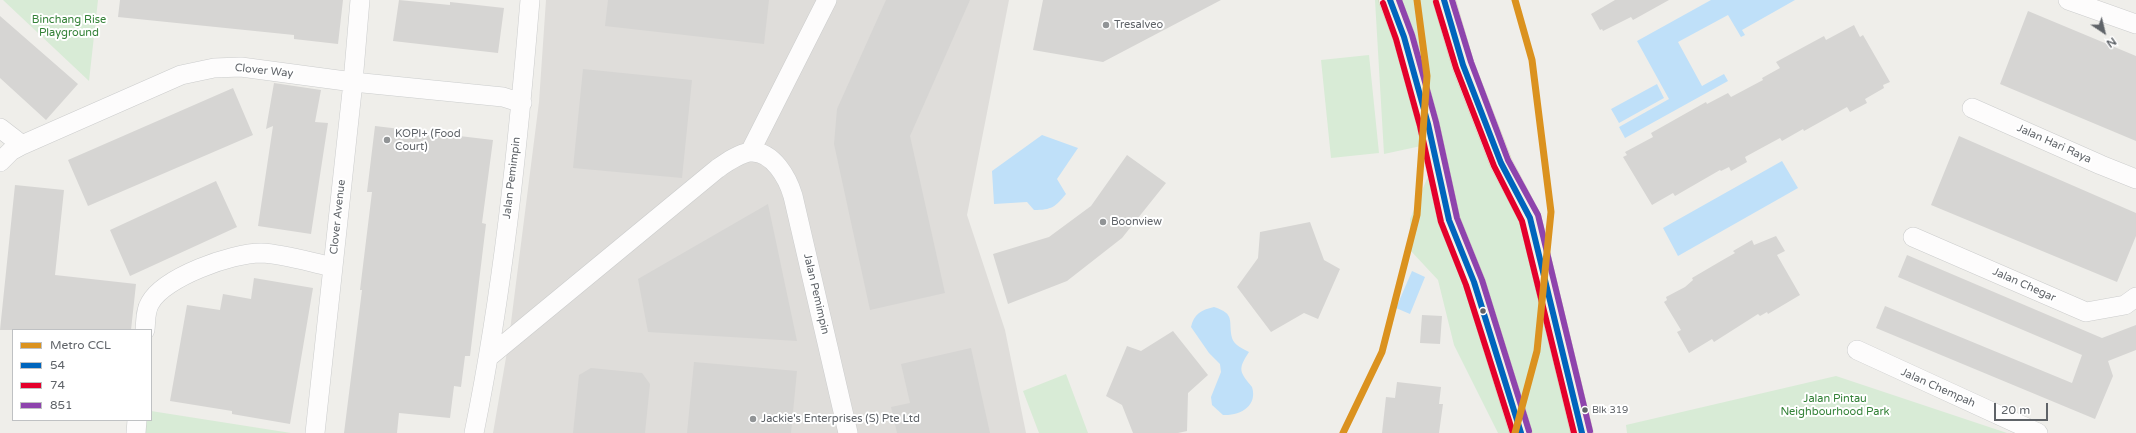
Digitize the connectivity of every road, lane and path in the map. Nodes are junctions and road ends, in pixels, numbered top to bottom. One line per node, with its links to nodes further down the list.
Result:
1 (360, 0): 8 (street, Clover Avenue)
2 (530, 0): 9 (street, Jalan Pemimpin)
3 (827, 0): 13 (street)
4 (1390, 0): 28 (main road)
5 (1444, 0): 29 (main road)
6 (2068, 0): 7 (street)
7 (2136, 24)
8 (353, 82): 9 (street, Clover Way); 12 (street, Clover Way); 17 (street, Clover Avenue)
9 (522, 102): 21 (street, Jalan Pemimpin)
10 (1972, 108): 15 (street, Jalan Hari Raya)
11 (0, 128): 12 (street)
12 (22, 145): 14 (street, Clover Way)
13 (750, 152): 21 (street); 27 (street, Jalan Pemimpin)
14 (0, 162)
15 (2136, 179)
16 (1913, 237): 18 (street, Jalan Chegar)
17 (333, 267): 19 (street); 25 (street, Clover Avenue)
18 (2136, 296)
19 (145, 329)
20 (1856, 350): 23 (street, Jalan Chempah)
21 (490, 356): 26 (street, Jalan Pemimpin)
22 (137, 421): 24 (street)
23 (2023, 429): 30 (street, Jalan Chempah)
24 (136, 433)
25 (315, 433)
26 (474, 433)
27 (848, 433)
28 (1521, 433)
29 (1582, 433)
30 (2038, 433)

